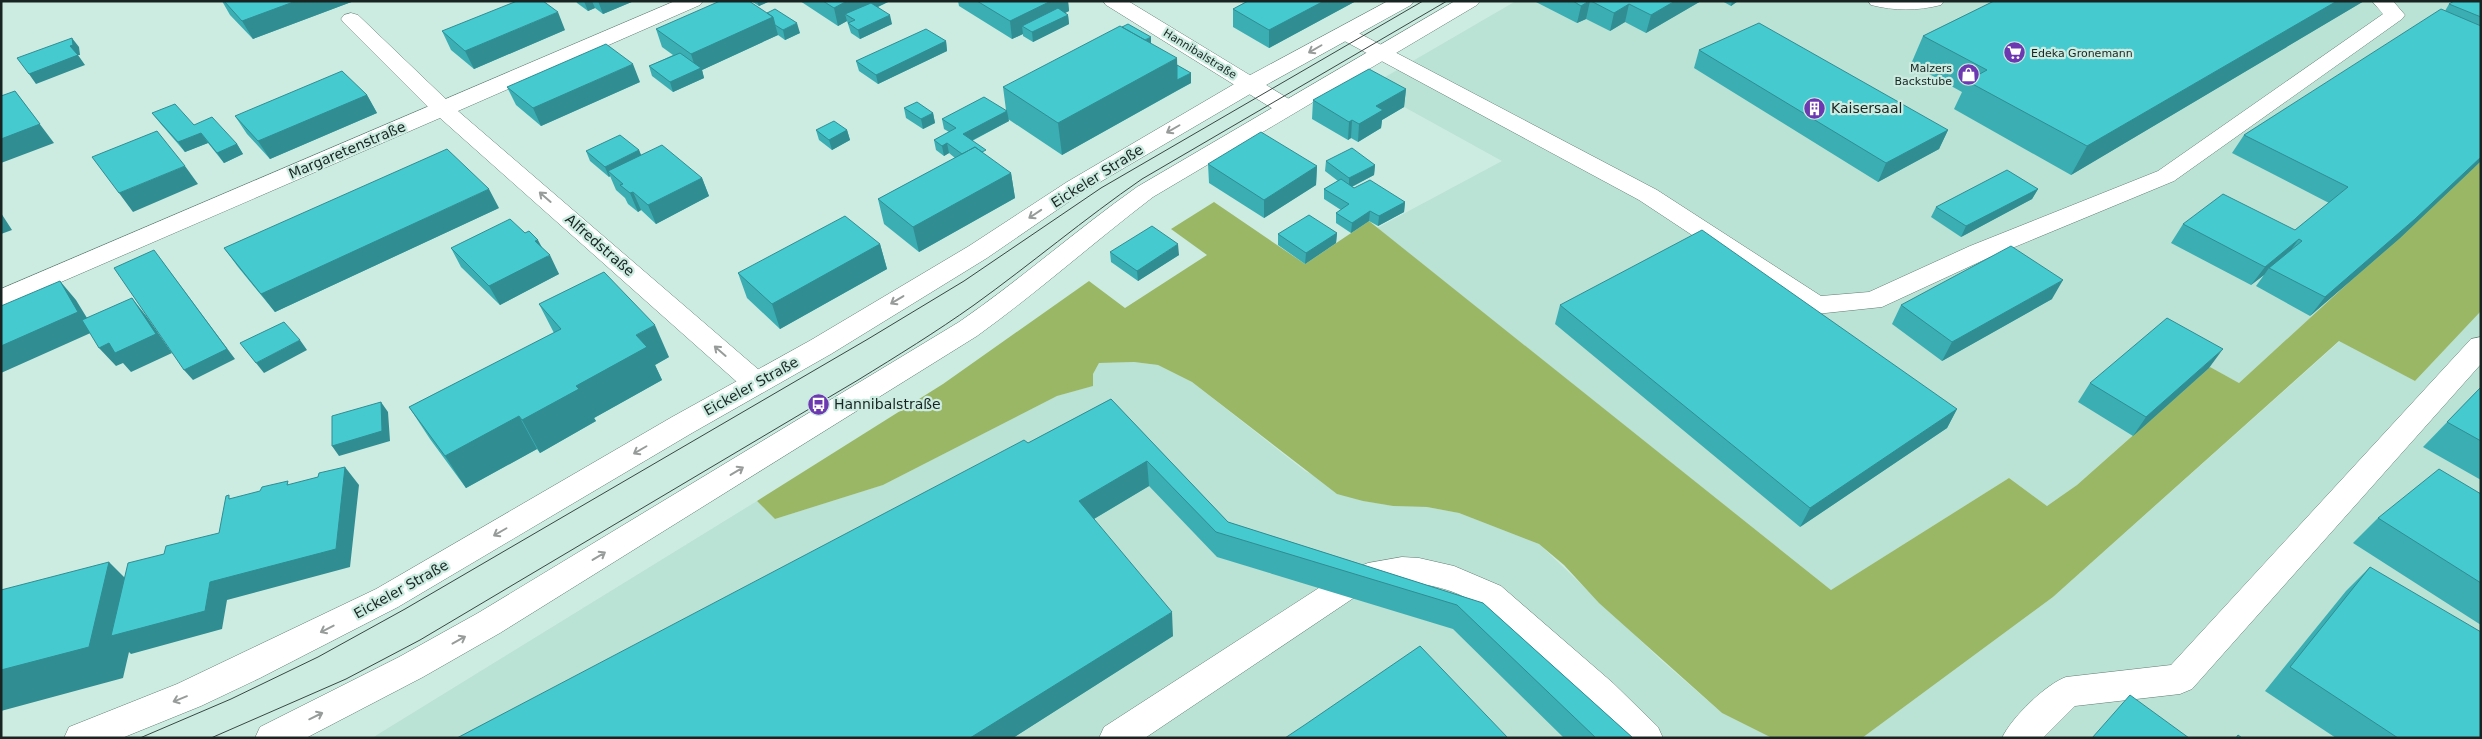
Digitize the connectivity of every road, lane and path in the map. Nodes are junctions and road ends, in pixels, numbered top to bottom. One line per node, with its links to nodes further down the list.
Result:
1 (692, 1): 13 (street, Margaretenstraße)
2 (1113, 1): 11 (street, Hannibalstraße)
3 (1404, 1): 9 (street, Eickeler Straße)
4 (1470, 1): 10 (street)
5 (1878, 1): 6 (street)
6 (1934, 1)
7 (2382, 1): 10 (street)
8 (351, 19): 13 (street, Alfredstraße)
9 (1344, 33): 10 (street); 11 (street, Eickeler Straße, one-way to 11)
10 (1381, 53): 12 (street)
11 (1249, 85): 12 (street, Hannibalstraße); 16 (street, Eickeler Straße, one-way to 16)
12 (1286, 108): 18 (street, one-way to 12)
13 (443, 109): 14 (street, Margaretenstraße); 16 (street, Alfredstraße, one-way to 13)
14 (1, 299)
15 (2481, 346): 21 (street)
16 (756, 383): 17 (street, Eickeler Straße, one-way to 17)
17 (81, 738)
18 (272, 738)
19 (1116, 738): 20 (street)
20 (1646, 738)
21 (2019, 738)

